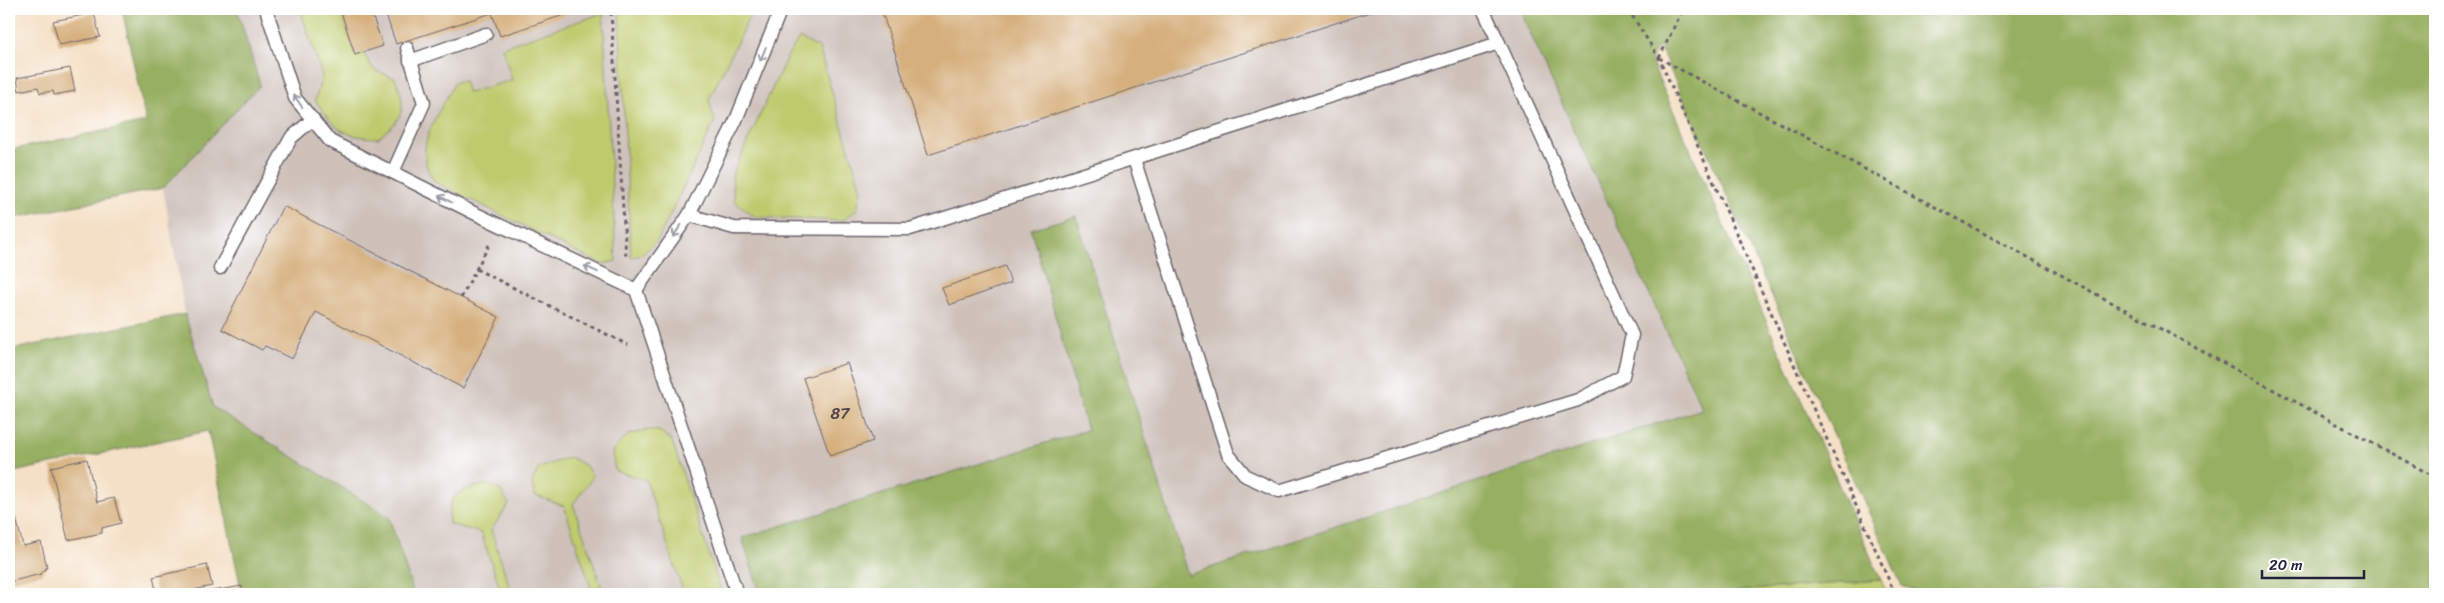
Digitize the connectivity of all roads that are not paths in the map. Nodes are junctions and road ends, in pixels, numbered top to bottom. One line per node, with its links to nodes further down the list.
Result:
1 (266, 9): 8 (lane, one-way to 1)
2 (781, 9): 11 (lane, one-way to 11)
3 (1483, 9): 5 (lane)
4 (486, 34): 7 (lane)
5 (1499, 44): 9 (lane); 9 (lane)
6 (406, 48): 7 (lane)
7 (410, 61): 10 (lane)
8 (313, 119): 10 (lane); 12 (lane)
9 (1134, 159): 11 (lane)
10 (393, 172): 13 (lane, one-way to 10)
11 (689, 215): 13 (lane, one-way to 13)
12 (220, 268)
13 (632, 288): 14 (lane)
14 (737, 594)

